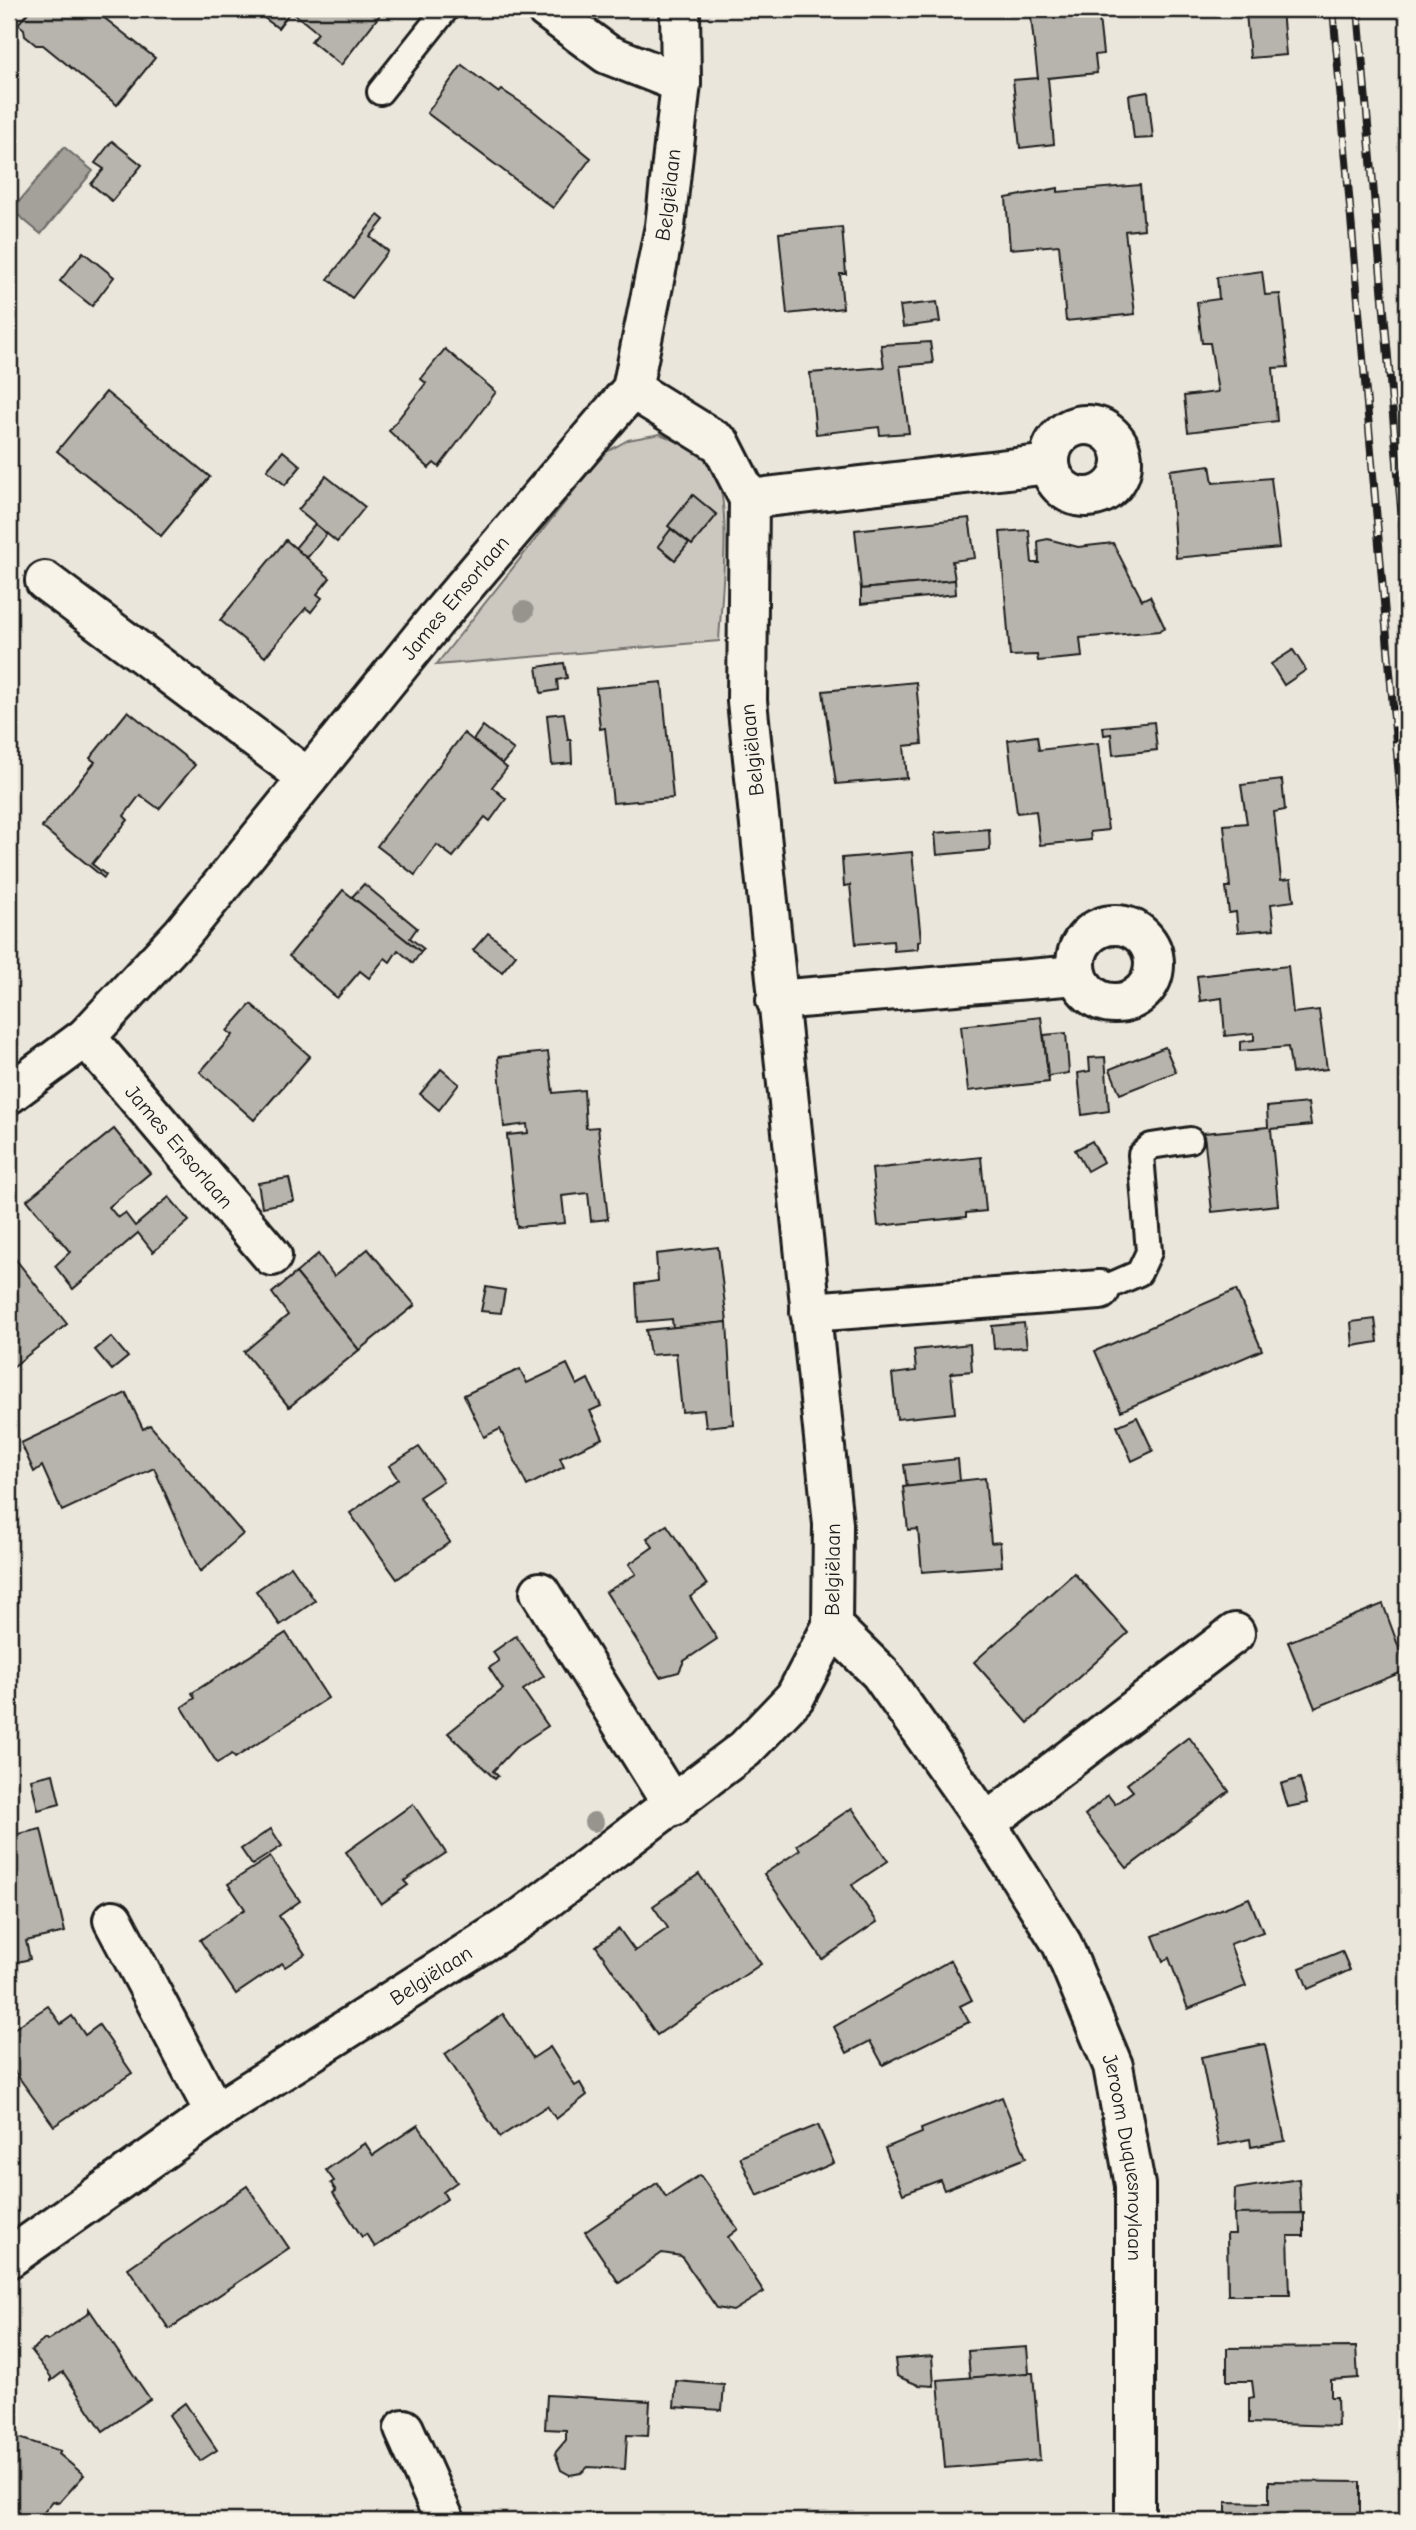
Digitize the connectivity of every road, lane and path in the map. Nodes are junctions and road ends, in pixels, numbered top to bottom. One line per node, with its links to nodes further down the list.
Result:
1 (446, 9): 5 (lane)
2 (546, 9): 4 (street)
3 (680, 9): 4 (street, Belgiëlaan)
4 (681, 83): 6 (street, Belgiëlaan)
5 (380, 92)
6 (632, 390): 7 (street, Belgiëlaan); 9 (street, Belgiëlaan)
7 (607, 421): 11 (street, James Ensorlaan)
8 (1050, 464): 9 (street)
9 (749, 499): 13 (street, Belgiëlaan)
10 (45, 581): 11 (street)
11 (308, 778): 14 (street, James Ensorlaan)
12 (1077, 975): 13 (street)
13 (776, 1000): 19 (street, Belgiëlaan)
14 (86, 1037): 15 (street, James Ensorlaan); 17 (street, James Ensorlaan)
15 (9, 1094)
16 (1191, 1140): 18 (lane)
17 (272, 1256)
18 (1100, 1290): 19 (street)
19 (810, 1312): 21 (street, Belgiëlaan)
20 (540, 1592): 23 (street)
21 (832, 1626): 23 (street, Belgiëlaan); 24 (street, Jeroom Duquesnoylaan)
22 (1235, 1633): 24 (street)
23 (673, 1806): 26 (street, Belgiëlaan)
24 (986, 1823): 30 (street, Jeroom Duquesnoylaan)
25 (113, 1920): 26 (street)
26 (215, 2113): 27 (street, Belgiëlaan)
27 (12, 2250)
28 (404, 2429): 29 (street)
29 (445, 2521)
30 (1135, 2521)

